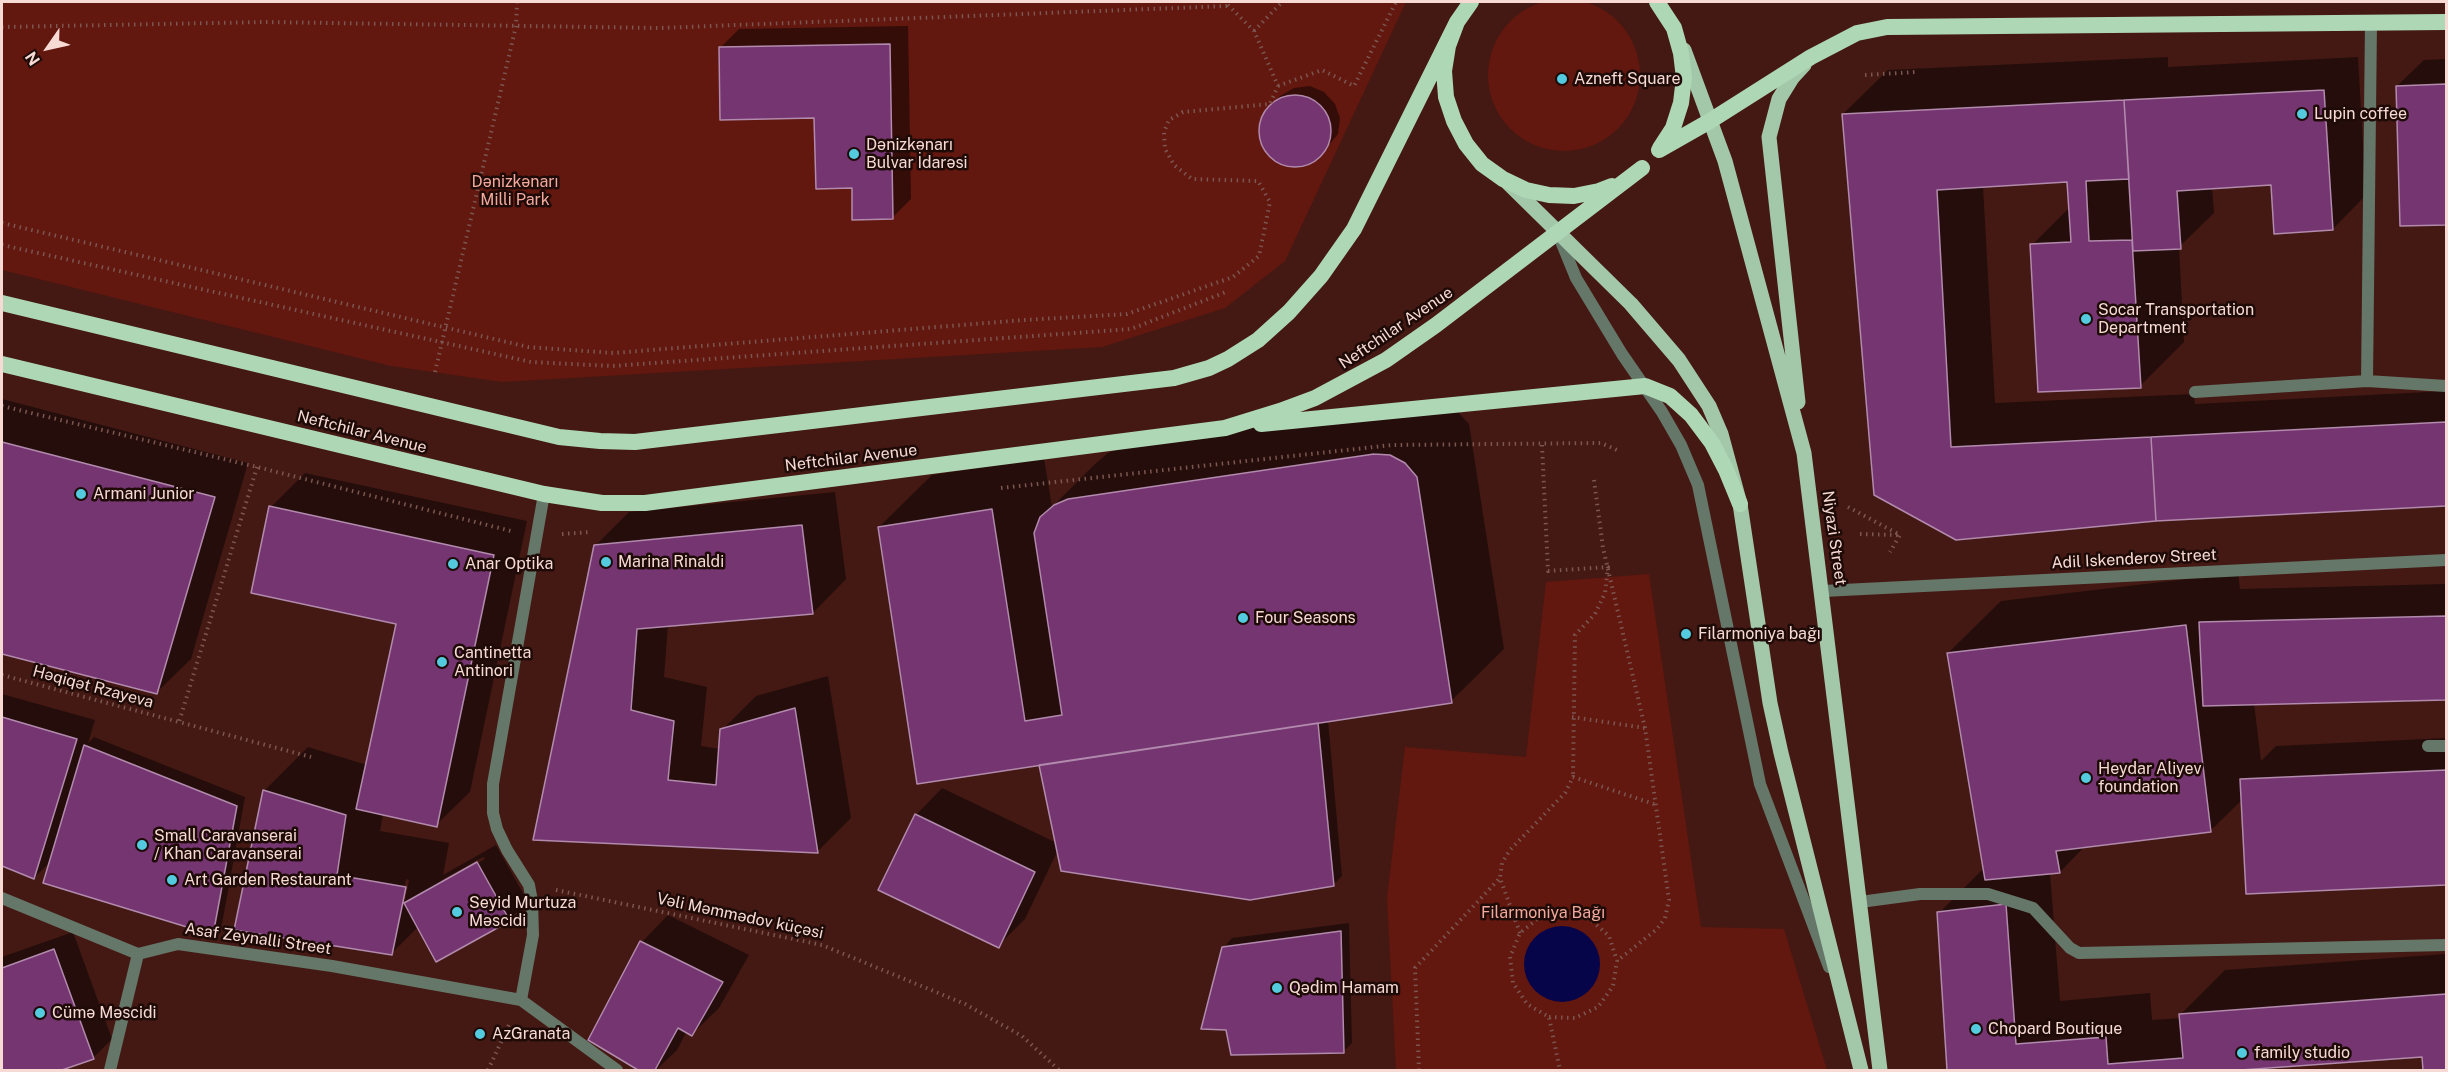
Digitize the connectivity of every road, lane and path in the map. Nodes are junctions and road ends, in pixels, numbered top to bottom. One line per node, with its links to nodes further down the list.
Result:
1 (518, 2): 10 (path)
2 (1281, 2): 13 (path)
3 (1396, 2): 17 (path)
4 (1471, 2): 7 (highway)
5 (1657, 2): 12 (highway)
6 (1227, 4): 10 (path); 13 (path)
7 (1457, 22): 21 (highway); 26 (highway)
8 (2446, 22): 9 (highway)
9 (2371, 23): 14 (highway); 31 (street)
10 (516, 26): 11 (path); 27 (path)
11 (2, 27)
12 (1674, 28): 18 (main road, Niyazi Street); 19 (highway)
13 (1254, 31): 17 (path)
14 (1811, 57): 18 (highway); 37 (main road)
15 (1916, 72): 16 (path)
16 (1865, 75)
17 (1278, 86): 27 (path)
18 (1710, 121): 19 (highway); 37 (main road, Niyazi Street)
19 (1659, 150): 20 (highway)
20 (1642, 168): 21 (highway); 23 (highway, Neftchilar Avenue)
21 (1503, 179): 23 (main road)
22 (2, 224): 27 (path)
23 (1558, 233): 32 (street); 35 (highway, Neftchilar Avenue); 41 (main road)
24 (2, 245): 28 (path)
25 (1226, 292): 28 (path)
26 (2, 303)
27 (445, 327): 28 (path)
28 (442, 342): 30 (path)
29 (2, 364): 40 (highway, Neftchilar Avenue)
30 (435, 372)
31 (2367, 381): 33 (street); 34 (street)
32 (1645, 386): 35 (highway); 41 (highway); 67 (street)
33 (2446, 386)
34 (2195, 392)
35 (1225, 428): 40 (highway, Neftchilar Avenue)
36 (1542, 445): 47 (path)
37 (1804, 453): 48 (main road, Niyazi Street)
38 (257, 467): 51 (path)
39 (1594, 480): 47 (path)
40 (543, 494): 59 (street)
41 (1740, 504): 67 (main road)
42 (1848, 507): 44 (path)
43 (1860, 534): 44 (path)
44 (1900, 535): 45 (path)
45 (1890, 552)
46 (2446, 560): 48 (street, Adil Iskenderov Street)
47 (1608, 567): 50 (path); 52 (path)
48 (1822, 591): 61 (main road, Niyazi Street)
49 (2, 675): 51 (path, Həqiqət Rzayeva)
50 (1572, 717): 52 (path); 56 (path)
51 (179, 722): 55 (path, Həqiqət Rzayeva)
52 (1645, 728): 57 (path)
53 (2428, 746): 54 (street)
54 (2446, 746)
55 (311, 756)
56 (1573, 777): 57 (path); 58 (path)
57 (1657, 806): 65 (path)
58 (1500, 878): 62 (path); 73 (path)
59 (529, 885): 66 (street); 72 (path, Vəli Məmmədov küçəsi)
60 (2, 898): 64 (street)
61 (1860, 902): 63 (street); 76 (main road, Niyazi Street)
62 (1520, 933): 65 (path); 68 (path)
63 (2446, 945)
64 (138, 954): 66 (street, Asaf Zeynalli Street); 69 (street)
65 (1617, 961): 68 (path)
66 (520, 1000): 70 (path); 71 (street, Asaf Zeynalli Street)
67 (1846, 1013): 75 (main road)
68 (1549, 1017): 74 (path)
69 (110, 1071)
70 (488, 1071)
71 (617, 1071)
72 (1059, 1071)
73 (1419, 1071)
74 (1560, 1071)
75 (1861, 1071)
76 (1880, 1071)

